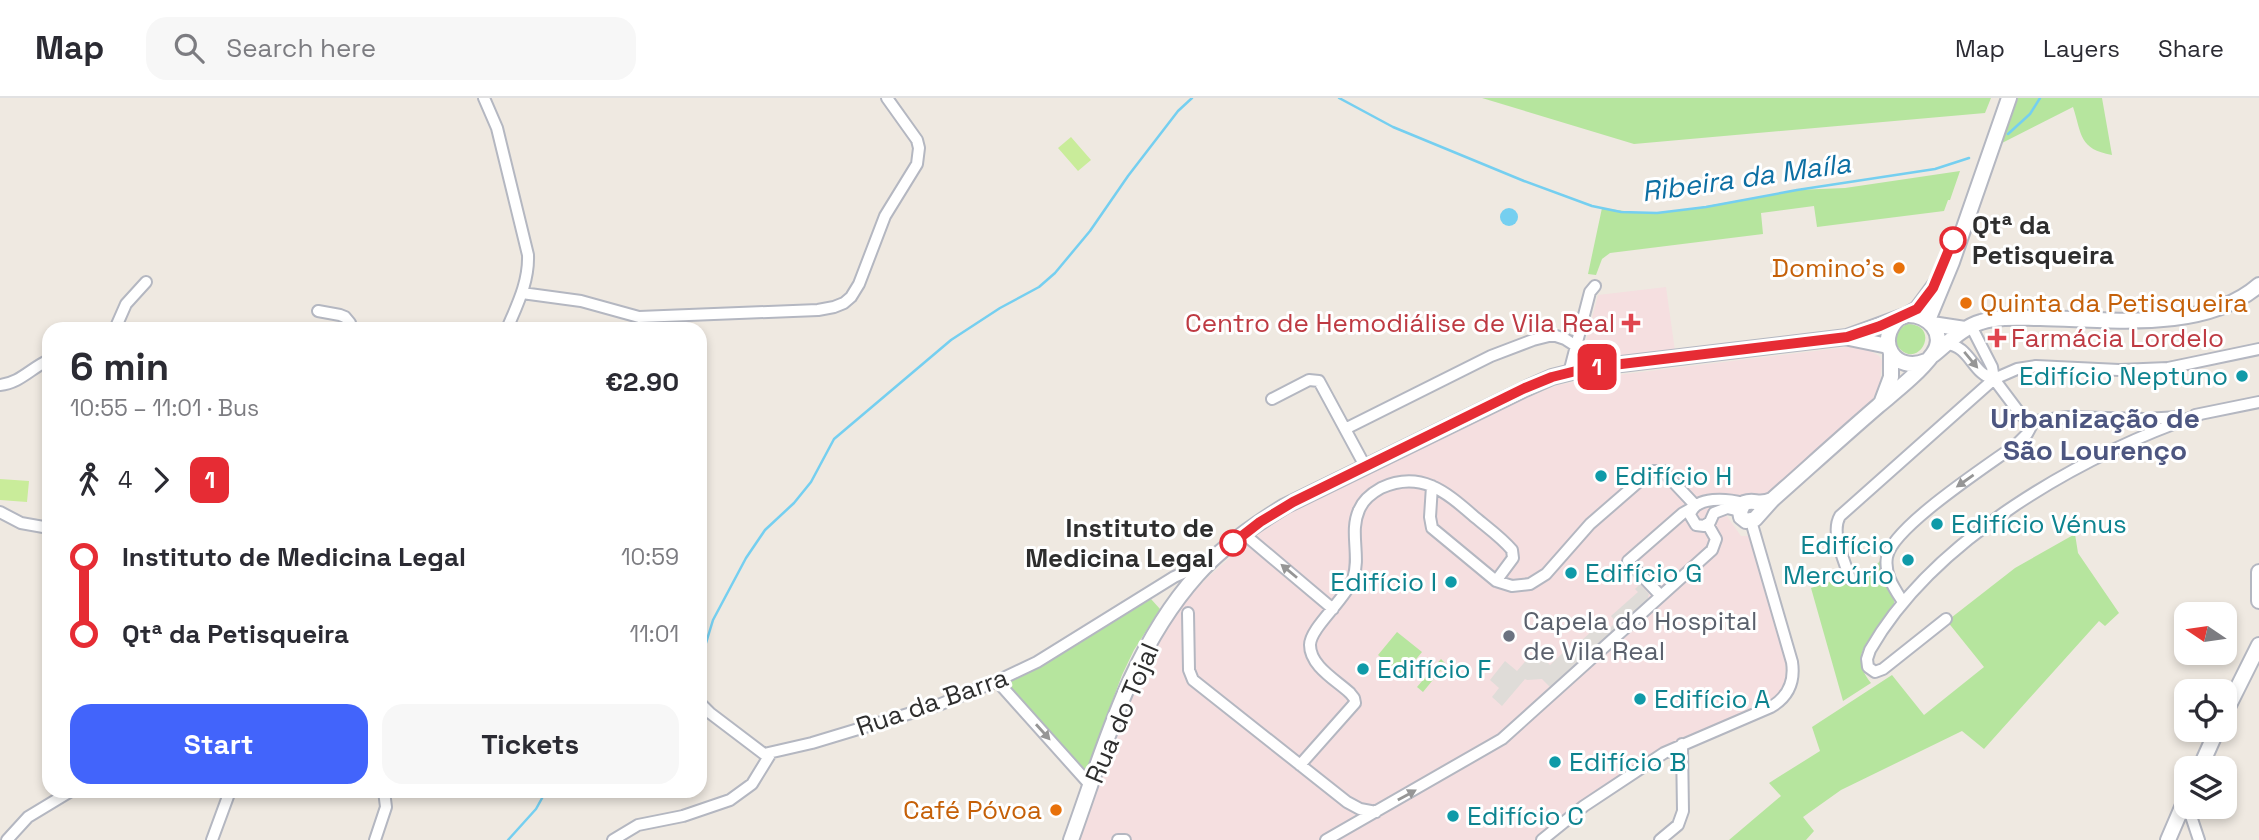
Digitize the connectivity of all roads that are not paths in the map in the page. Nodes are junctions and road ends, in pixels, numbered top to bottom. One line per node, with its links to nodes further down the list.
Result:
1 (484, 98): 8 (street)
2 (887, 98): 8 (street)
3 (2009, 98): 4 (main road)
4 (1958, 244): 10 (main road); 14 (main road)
5 (146, 282): 11 (street)
6 (2259, 285): 15 (main road)
7 (1595, 286): 18 (street)
8 (522, 293): 13 (street)
9 (318, 312): 12 (street)
10 (1903, 317): 14 (main road); 16 (main road); 20 (main road)
11 (118, 322)
12 (349, 322)
13 (510, 322)
14 (1930, 322): 15 (main road); 21 (main road)
15 (1968, 328): 17 (main road); 24 (street)
16 (1847, 337): 20 (main road); 23 (main road, Rua do Tojal)
17 (1947, 344): 21 (main road); 24 (street, one-way to 24)
18 (1576, 346): 23 (street); 31 (street)
19 (2259, 349): 24 (street)
20 (1890, 350): 21 (main road); 28 (main road)
21 (1929, 358): 28 (main road)
22 (42, 364): 25 (street)
23 (1569, 373): 32 (main road, Rua do Tojal)
24 (1994, 379): 30 (street); 43 (street)
25 (1, 388)
26 (1272, 399): 31 (street)
27 (2259, 402): 29 (street)
28 (1879, 405): 35 (main road)
29 (2201, 414): 30 (street); 49 (street)
30 (2034, 421): 49 (street, one-way to 49)
31 (1345, 429): 32 (street)
32 (1365, 466): 40 (main road, Rua do Tojal)
33 (1432, 486): 44 (street); 44 (street); 50 (street)
34 (1697, 505): 35 (street); 37 (street); 38 (street); 44 (street); 46 (street)
35 (1750, 511): 37 (street); 57 (street)
36 (0, 512): 39 (street)
37 (1714, 513): 38 (street)
38 (1707, 524): 46 (street)
39 (42, 527)
40 (1244, 534): 41 (main road, Rua do Tojal); 50 (street, one-way to 40)
41 (1212, 561): 45 (street, Rua da Barra); 47 (main road, Rua do Tojal)
42 (2259, 572): 48 (main road)
43 (1850, 579)
44 (1496, 581)
45 (1165, 583): 47 (street); 54 (street, Rua da Barra)
46 (1661, 596): 64 (street, one-way to 46)
47 (1177, 601): 60 (main road, Rua do Tojal)
48 (2259, 601)
49 (1903, 602): 52 (street)
50 (1333, 609): 59 (street)
51 (1188, 613): 59 (street)
52 (1946, 619)
53 (2259, 645): 55 (main road)
54 (997, 681): 58 (street, Rua da Barra); 60 (street, one-way to 60)
55 (2237, 689)
56 (707, 709): 58 (street)
57 (1682, 744): 75 (street); 76 (street)
58 (771, 754): 70 (street)
59 (1300, 765): 64 (street)
60 (1090, 786): 71 (main road, Rua do Tojal)
61 (60, 798): 67 (street)
62 (227, 798): 68 (street)
63 (385, 798): 69 (street)
64 (1376, 812): 74 (street)
65 (2178, 819): 77 (main road)
66 (2192, 819): 78 (street)
67 (7, 840)
68 (212, 840)
69 (375, 840)
70 (613, 840)
71 (1070, 840)
72 (1118, 840): 73 (street)
73 (1125, 840)
74 (1326, 840)
75 (1542, 840)
76 (1660, 840)
77 (2168, 840)
78 (2199, 840)

